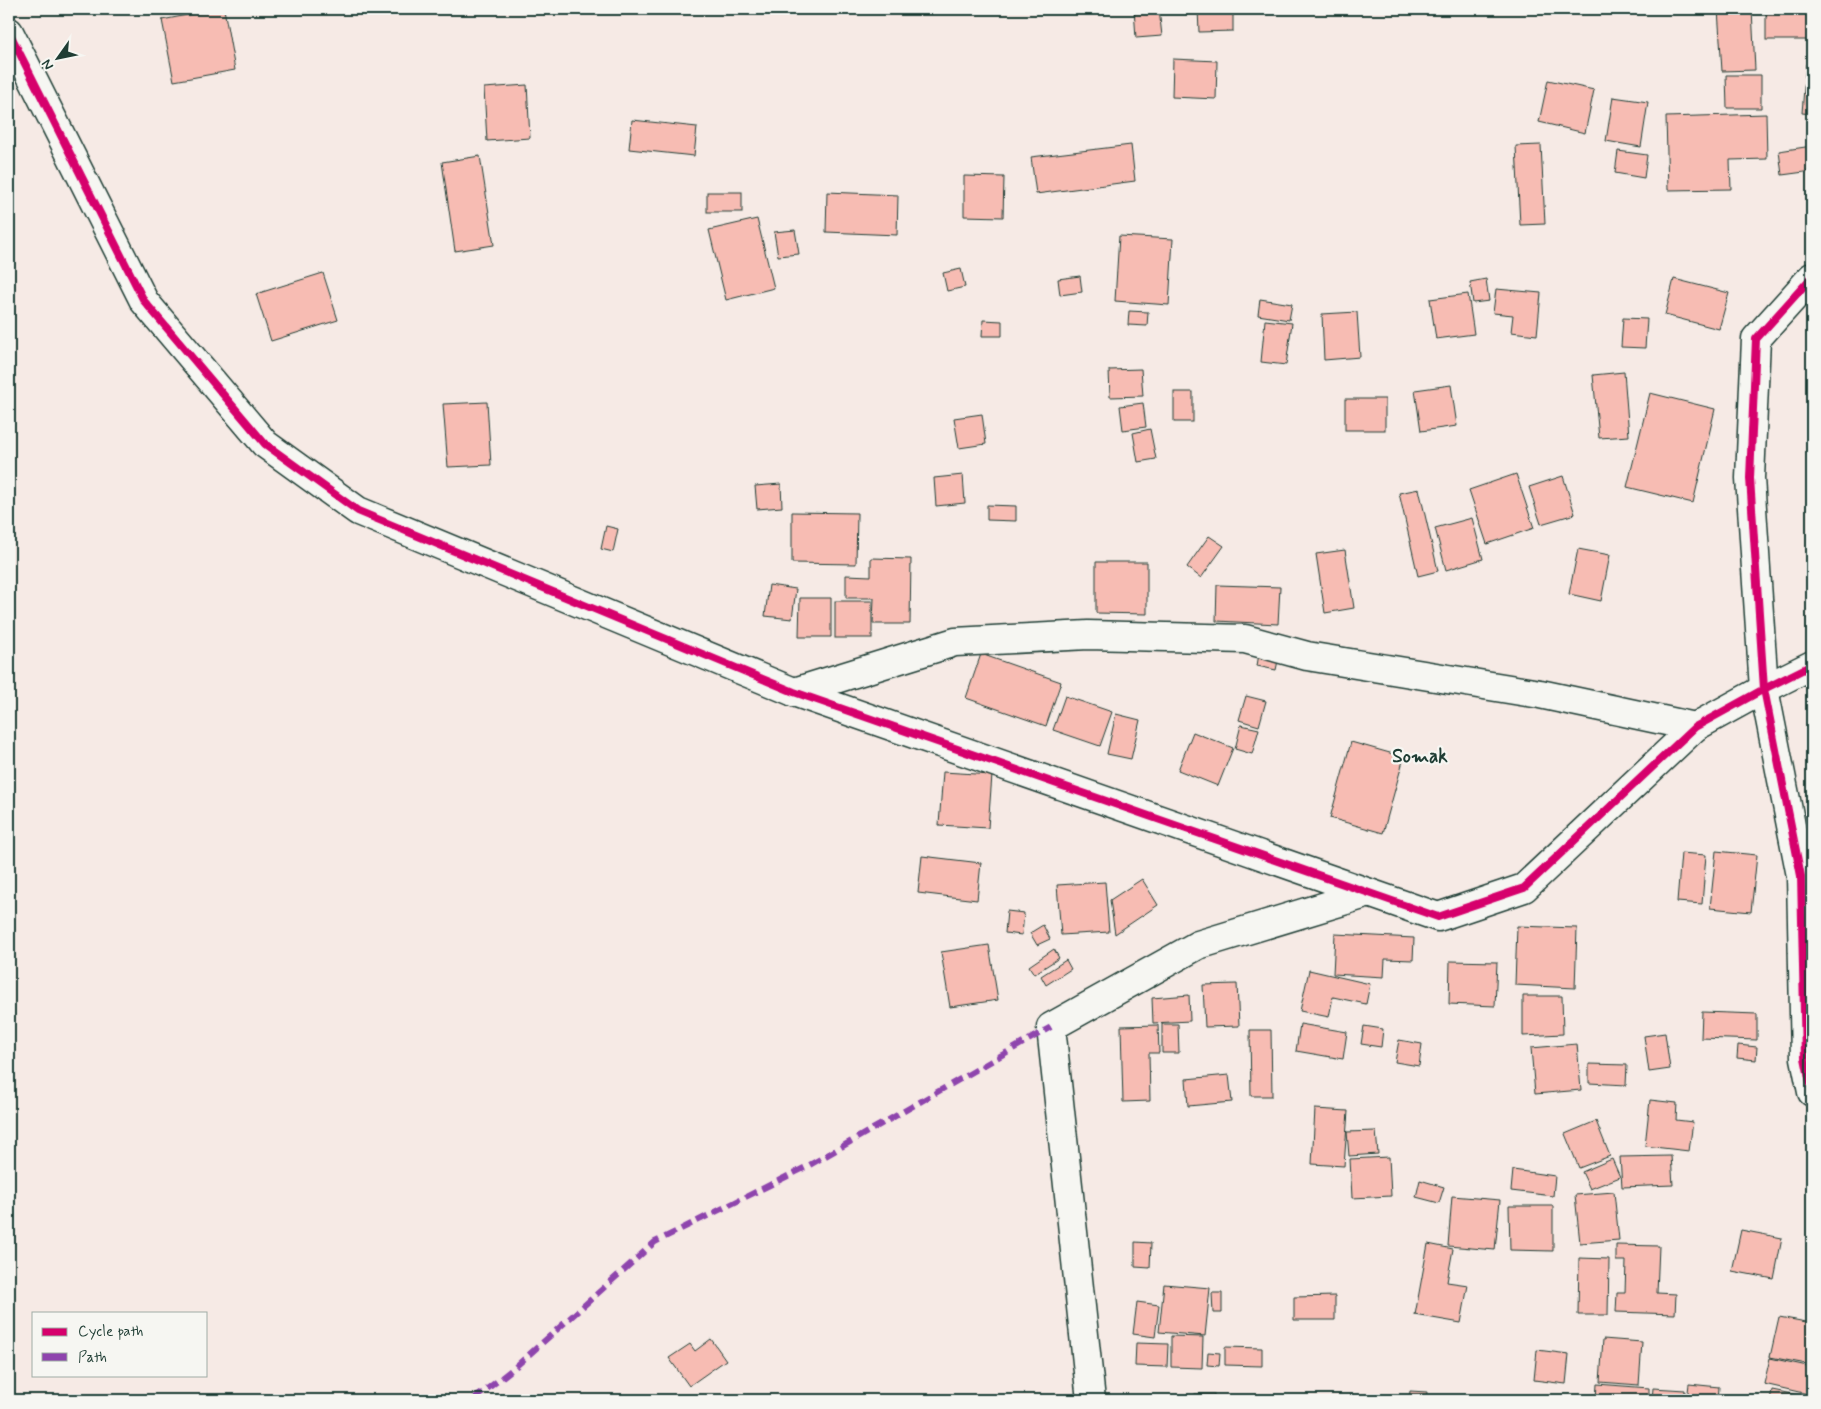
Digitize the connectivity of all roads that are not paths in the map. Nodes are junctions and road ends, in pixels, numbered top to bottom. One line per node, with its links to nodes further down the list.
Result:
1 (9, 32): 5 (street)
2 (1812, 277): 4 (street)
3 (1812, 665): 4 (street)
4 (1764, 689): 6 (street); 8 (street)
5 (794, 692): 6 (street); 7 (street)
6 (1695, 727): 7 (street)
7 (1369, 893): 9 (street)
8 (1812, 1092)
9 (1091, 1400)

